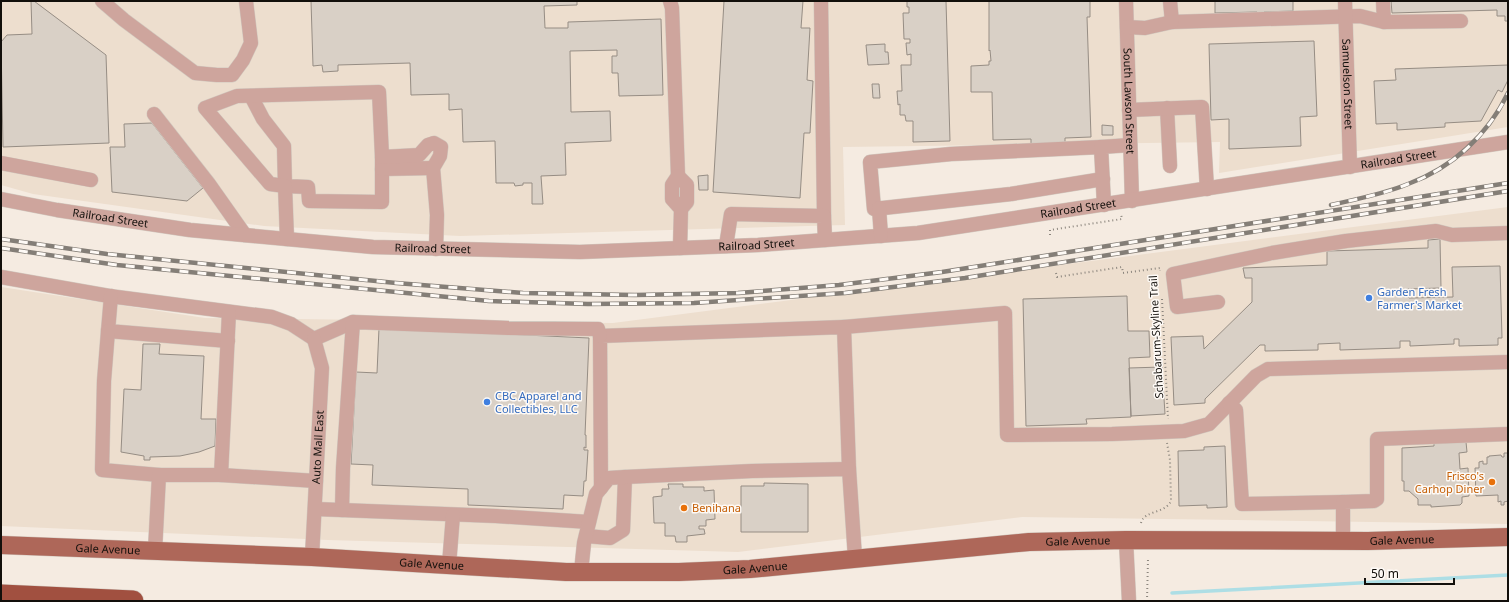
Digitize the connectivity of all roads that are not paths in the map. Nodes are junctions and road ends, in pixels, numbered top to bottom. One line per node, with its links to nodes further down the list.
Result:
1 (102, 1): 2 (street)
2 (246, 1)
3 (670, 1): 41 (street)
4 (820, 1): 34 (street)
5 (1126, 1): 13 (street, South Lawson Street)
6 (1170, 1): 11 (street)
7 (1345, 1): 9 (street, Samuelson Street)
8 (1383, 1): 12 (street)
9 (1345, 17): 11 (street); 12 (street); 24 (street, Samuelson Street)
10 (1461, 21): 12 (street)
11 (1172, 22): 13 (street)
12 (1384, 22)
13 (1127, 27): 16 (street, South Lawson Street)
14 (251, 96): 22 (street); 28 (street); 28 (street)
15 (1167, 108): 16 (street); 23 (street); 29 (street)
16 (1129, 110): 19 (street, South Lawson Street)
17 (154, 114): 36 (street)
18 (1508, 142): 24 (street, Railroad Street)
19 (1130, 145): 20 (street); 31 (street, South Lawson Street)
20 (1101, 147): 26 (street); 33 (street)
21 (1, 163): 27 (street)
22 (382, 163): 25 (street); 25 (street); 28 (street)
23 (1170, 166)
24 (1350, 167): 29 (street, Railroad Street)
25 (433, 168): 42 (street)
26 (1103, 179): 32 (street); 33 (street)
27 (91, 180)
28 (286, 186): 38 (street)
29 (1207, 189): 31 (street, Railroad Street)
30 (1, 199): 36 (street, Railroad Street)
31 (1132, 201): 32 (street, Railroad Street)
32 (1104, 205): 37 (street, Railroad Street)
33 (879, 208): 37 (street)
34 (824, 216): 39 (street); 40 (street)
35 (1508, 233): 45 (street)
36 (245, 235): 38 (street, Railroad Street)
37 (881, 236): 39 (street, Railroad Street)
38 (287, 239): 42 (street, Railroad Street)
39 (825, 240): 40 (street, Railroad Street)
40 (726, 246): 41 (street, Railroad Street)
41 (680, 248): 42 (street, Railroad Street)
42 (436, 249)
43 (1, 277): 44 (street)
44 (111, 296): 46 (street); 49 (street)
45 (1218, 302)
46 (229, 312): 51 (street); 52 (street)
47 (353, 322): 50 (street); 51 (street); 64 (street)
48 (844, 327): 50 (street); 54 (street); 56 (street)
49 (108, 331): 52 (street); 57 (street)
50 (600, 336): 61 (street)
51 (314, 339): 60 (street, Auto Mall East)
52 (228, 341): 58 (street)
53 (1508, 362): 54 (street)
54 (1229, 403): 62 (street)
55 (1508, 434): 62 (street)
56 (849, 469): 59 (street); 74 (street)
57 (159, 475): 58 (street); 72 (street)
58 (221, 475): 60 (street)
59 (625, 477): 61 (street); 67 (street)
60 (316, 481): 63 (street, Auto Mall East)
61 (601, 488): 66 (street)
62 (1343, 502): 70 (street)
63 (315, 509): 64 (street); 73 (street, Auto Mall East)
64 (342, 510): 65 (street)
65 (453, 515): 66 (street); 75 (street)
66 (589, 522): 67 (street)
67 (586, 536): 76 (street)
68 (1508, 536): 70 (main road, Gale Avenue)
69 (1126, 540): 70 (main road, Gale Avenue); 74 (main road, Gale Avenue); 79 (street)
70 (1343, 541)
71 (1, 545): 72 (main road, Gale Avenue)
72 (155, 551): 73 (main road, Gale Avenue)
73 (312, 557): 75 (main road, Gale Avenue)
74 (855, 558): 76 (main road, Gale Avenue)
75 (449, 565): 76 (main road, Gale Avenue)
76 (582, 572)
77 (1, 595): 78 (highway)
78 (133, 601)
79 (1129, 601)

